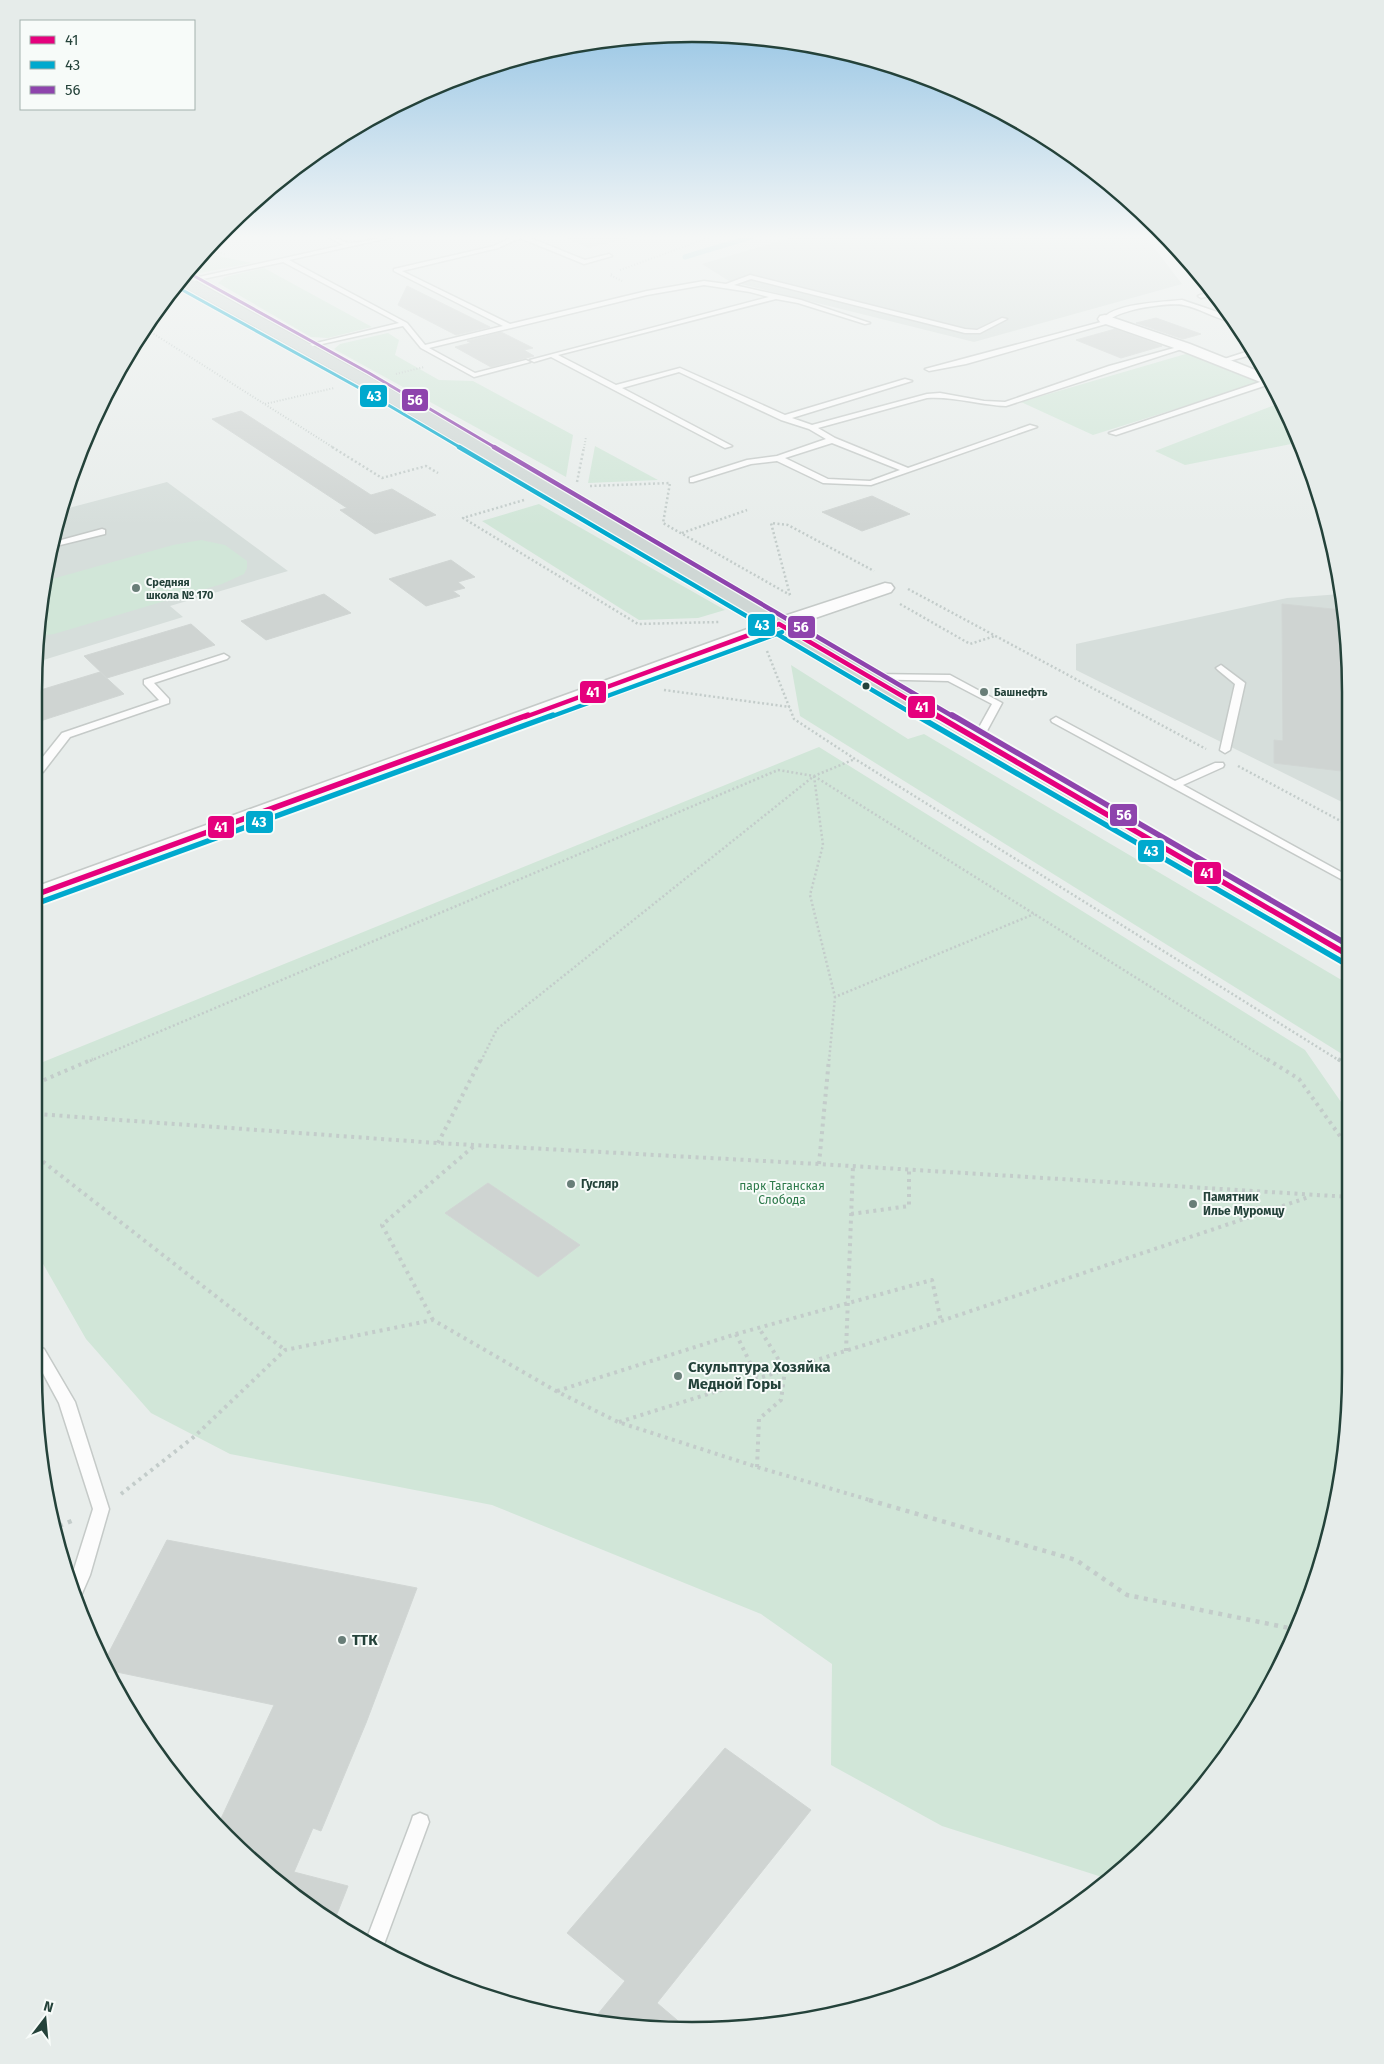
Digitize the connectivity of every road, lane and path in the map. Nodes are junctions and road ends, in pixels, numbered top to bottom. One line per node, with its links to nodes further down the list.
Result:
1 (153, 333): 29 (path)
2 (281, 333): 10 (main road)
3 (365, 333): 10 (lane)
4 (412, 333): 11 (lane)
5 (479, 333): 11 (lane)
6 (636, 333): 13 (lane)
7 (1067, 333): 15 (lane)
8 (1147, 333): 9 (street)
9 (1185, 346): 14 (street); 21 (lane)
10 (306, 347): 40 (main road)
11 (423, 347): 13 (lane)
12 (1246, 354): 14 (lane)
13 (552, 355): 19 (lane)
14 (1220, 362): 16 (street)
15 (928, 369)
16 (1260, 377)
17 (908, 381): 20 (lane)
18 (1263, 383): 23 (lane)
19 (615, 387): 20 (lane); 26 (lane)
20 (784, 418): 21 (lane)
21 (812, 427): 25 (lane)
22 (1033, 427): 28 (lane)
23 (1113, 433)
24 (586, 437): 32 (path)
25 (832, 440): 27 (lane); 28 (lane)
26 (728, 446)
27 (778, 458): 28 (lane); 30 (lane)
28 (907, 470)
29 (438, 473)
30 (693, 480)
31 (586, 486): 36 (path)
32 (576, 487)
33 (528, 498): 39 (path)
34 (747, 510): 36 (path)
35 (102, 532): 37 (lane)
36 (681, 533): 38 (path)
37 (60, 543)
38 (889, 588): 40 (street); 41 (path); 41 (path)
39 (721, 622)
40 (779, 624): 45 (main road); 60 (street)
41 (995, 636): 50 (path)
42 (764, 644): 47 (path)
43 (224, 657): 54 (lane)
44 (1221, 668): 51 (lane)
45 (868, 677): 49 (main road); 49 (lane)
46 (660, 689): 47 (path)
47 (790, 707): 52 (path)
48 (1056, 720): 57 (lane)
49 (977, 740): 62 (main road)
50 (1207, 749)
51 (1226, 750)
52 (855, 759): 56 (path); 64 (path)
53 (1232, 763): 58 (path)
54 (42, 765)
55 (1219, 765): 57 (lane)
56 (814, 776): 61 (path); 63 (path); 65 (path); 68 (path)
57 (1175, 785): 59 (lane)
58 (1342, 822)
59 (1342, 877)
60 (42, 892)
61 (1034, 914): 63 (path); 67 (path)
62 (1342, 951)
63 (835, 997): 71 (path)
64 (1342, 1062)
65 (42, 1081)
66 (42, 1114): 68 (path)
67 (1342, 1139)
68 (437, 1143): 69 (path)
69 (474, 1146): 71 (path); 78 (path)
70 (42, 1161): 82 (path)
71 (819, 1164): 72 (path)
72 (853, 1166): 73 (path); 76 (path)
73 (909, 1170): 74 (path); 76 (path)
74 (1310, 1196): 75 (path); 79 (path)
75 (1342, 1197)
76 (851, 1214): 77 (path)
77 (848, 1303): 79 (path); 80 (path); 83 (path)
78 (433, 1320): 82 (path); 87 (path)
79 (940, 1322): 83 (path)
80 (759, 1328): 81 (path); 85 (path)
81 (736, 1334): 86 (path); 87 (path)
82 (285, 1350): 90 (path)
83 (846, 1351): 85 (path)
84 (42, 1359): 90 (lane)
85 (785, 1370): 86 (path); 89 (path)
86 (758, 1379): 88 (path)
87 (556, 1391): 88 (path)
88 (618, 1422): 89 (path)
89 (757, 1467): 93 (path)
90 (101, 1510): 91 (path); 92 (lane)
91 (61, 1525)
92 (78, 1584)
93 (1289, 1628)
94 (420, 1822): 95 (lane)
95 (376, 1939)

